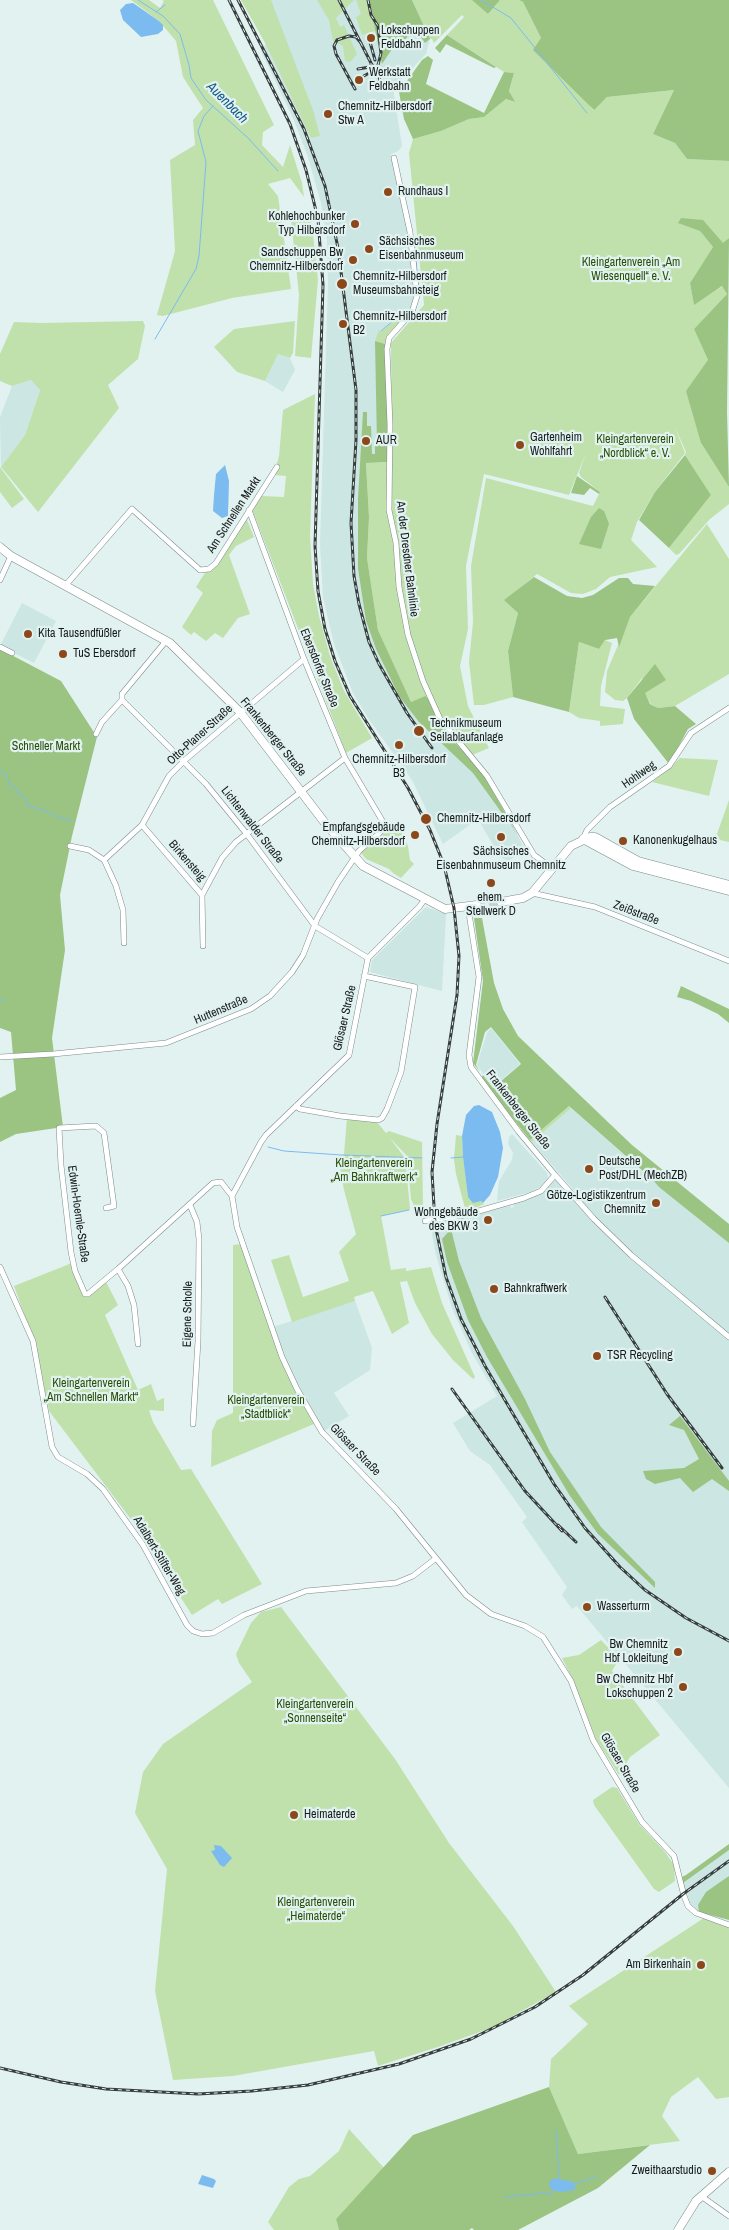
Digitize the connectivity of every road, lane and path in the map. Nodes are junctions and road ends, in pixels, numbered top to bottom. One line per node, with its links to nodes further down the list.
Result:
1 (394, 158): 26 (street, An der Dresdner Bahnlinie)
2 (277, 467): 3 (street, Am Schnellen Markt)
3 (249, 510): 7 (street, Am Schnellen Markt); 11 (street, Ebersdorfer Straße)
4 (0, 547): 5 (main road, Frankenberger Straße)
5 (12, 556): 6 (street); 7 (main road, Frankenberger Straße)
6 (0, 580)
7 (65, 586): 8 (main road, Frankenberger Straße)
8 (166, 641): 12 (street); 14 (main road, Frankenberger Straße)
9 (0, 647): 10 (street)
10 (12, 653)
11 (304, 659): 14 (street, Otto-Planer-Straße); 16 (street, Ebersdorfer Straße)
12 (122, 700): 15 (street); 17 (street, Lichtenwalder Straße)
13 (729, 708): 22 (street, Hohlweg)
14 (240, 712): 17 (street, Otto-Planer-Straße); 18 (main road, Frankenberger Straße)
15 (96, 734)
16 (344, 758): 18 (street); 20 (street, Ebersdorfer Straße)
17 (184, 760): 19 (street, Otto-Planer-Straße); 21 (street, Lichtenwalder Straße)
18 (301, 791): 21 (street); 24 (main road, Frankenberger Straße)
19 (142, 825): 25 (street, Otto-Planer-Straße); 30 (street, Birkensteig)
20 (386, 827): 24 (street, Huttenstraße)
21 (246, 833): 30 (street); 35 (street, Lichtenwalder Straße)
22 (583, 839): 26 (main road); 27 (main road); 28 (main road)
23 (70, 846): 25 (street)
24 (354, 858): 31 (main road, Frankenberger Straße); 35 (street, Huttenstraße)
25 (104, 860): 36 (street)
26 (553, 869): 29 (main road)
27 (729, 884)
28 (729, 891)
29 (532, 893): 32 (main road); 39 (street, Zeißstraße)
30 (202, 895): 37 (street, Birkensteig)
31 (425, 899): 34 (main road, Frankenberger Straße); 38 (street)
32 (501, 902)
33 (477, 905): 34 (main road, Frankenberger Straße)
34 (468, 906): 43 (street, Frankenberger Straße)
35 (315, 926): 38 (street, Lichtenwalder Straße); 41 (street, Huttenstraße)
36 (124, 943)
37 (203, 946)
38 (368, 958): 40 (street, Glösaer Straße)
39 (729, 961)
40 (364, 976): 42 (street, Glösaer Straße); 42 (street)
41 (0, 1057)
42 (296, 1106): 44 (street, Glösaer Straße)
43 (555, 1175): 47 (street); 50 (street, Frankenberger Straße)
44 (232, 1196): 45 (street, Edwin-Hoernle-Straße); 53 (street, Glösaer Straße)
45 (190, 1205): 49 (street, Edwin-Hoernle-Straße); 52 (street, Eigene Scholle)
46 (106, 1208): 49 (street, Edwin-Hoernle-Straße)
47 (425, 1221)
48 (0, 1267): 53 (street, Adalbert-Stifter-Weg)
49 (118, 1269): 51 (street)
50 (729, 1337)
51 (138, 1344)
52 (193, 1424)
53 (435, 1559): 54 (street, Glösaer Straße)
54 (729, 1925)
55 (729, 2172): 56 (main road)
56 (701, 2196): 57 (street); 58 (main road)
57 (729, 2216)
58 (678, 2230)

